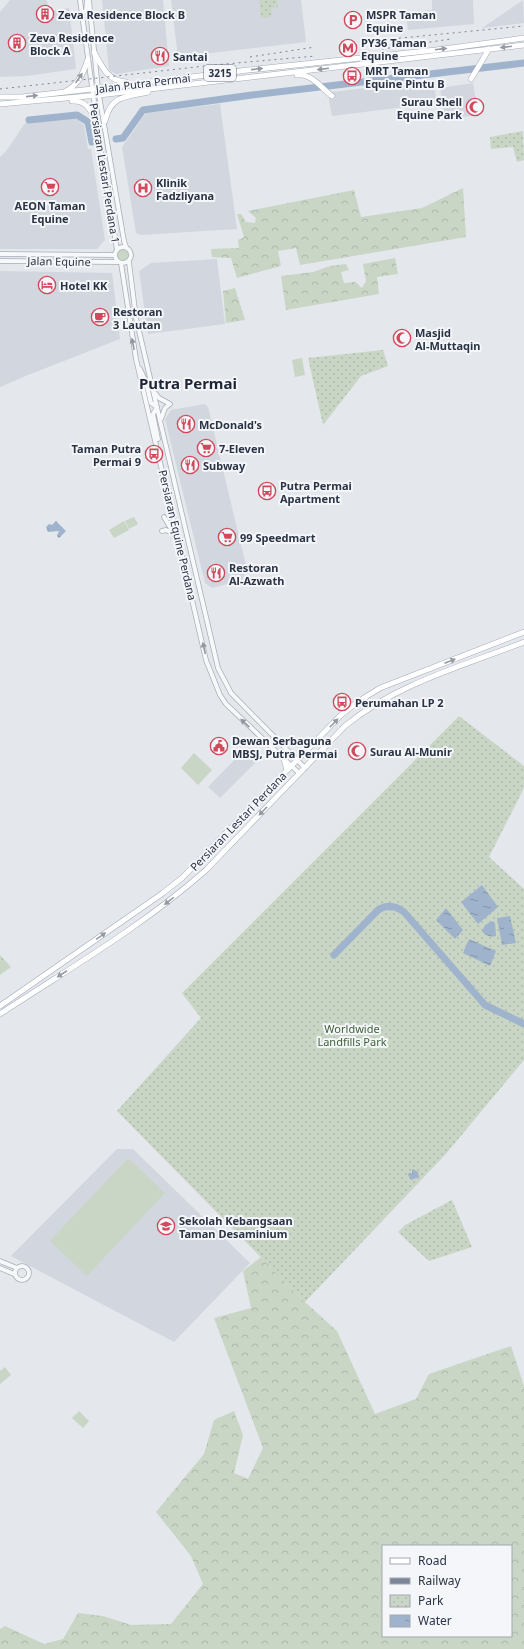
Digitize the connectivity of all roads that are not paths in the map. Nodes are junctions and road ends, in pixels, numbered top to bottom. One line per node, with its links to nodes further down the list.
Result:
1 (80, 0): 3 (street)
2 (88, 0): 3 (street); 7 (street)
3 (82, 13): 8 (street)
4 (524, 38): 11 (main road, Jalan Putra Permai / 3215, one-way to 4)
5 (524, 45): 6 (main road, Jalan Putra Permai / 3215, one-way to 6)
6 (489, 49): 9 (main road); 10 (main road, Jalan Putra Permai / 3215, one-way to 10)
7 (94, 52): 11 (main road); 13 (street)
8 (88, 59): 13 (street); 14 (main road, one-way to 8)
9 (472, 77)
10 (246, 78): 12 (main road, Jalan Putra Permai / 3215); 17 (main road)
11 (135, 83): 13 (main road, Jalan Putra Permai / 3215)
12 (166, 87): 15 (main road, Jalan Putra Permai / 3215); 21 (main road)
13 (95, 89): 14 (main road, Jalan Putra Permai / 3215); 15 (street, Persiaran Lestari Perdana 1); 16 (street, Persiaran Lestari Perdana 1)
14 (63, 92): 18 (main road, Jalan Putra Permai / 3215, one-way to 14)
15 (99, 95): 16 (main road, Jalan Putra Permai / 3215); 21 (street, Persiaran Lestari Perdana 1)
16 (93, 96): 19 (main road, Jalan Putra Permai / 3215); 22 (street, Persiaran Lestari Perdana 1)
17 (332, 96)
18 (0, 97)
19 (50, 100): 20 (main road, Jalan Putra Permai / 3215); 22 (main road)
20 (0, 104)
21 (105, 121): 23 (street, Persiaran Lestari Perdana 1)
22 (98, 123): 24 (street, Persiaran Lestari Perdana 1)
23 (126, 247): 24 (street); 29 (street)
24 (117, 250): 26 (street)
25 (0, 254): 26 (street, Jalan Equine)
26 (115, 255): 28 (street)
27 (0, 261): 28 (street, Jalan Equine)
28 (120, 262): 29 (street); 30 (street, Persiaran Equine Perdana, one-way to 28)
29 (129, 262): 31 (street, Persiaran Equine Perdana)
30 (138, 363): 32 (street); 34 (street, Persiaran Equine Perdana)
31 (153, 391): 32 (street, Persiaran Equine Perdana); 33 (street)
32 (157, 407): 33 (street, Persiaran Equine Perdana); 34 (street)
33 (161, 423): 44 (street, Persiaran Equine Perdana)
34 (158, 447): 38 (street, Persiaran Equine Perdana)
35 (164, 517): 37 (street)
36 (162, 531): 37 (street)
37 (174, 534): 38 (street)
38 (183, 555): 43 (street, Persiaran Equine Perdana, one-way to 38)
39 (524, 632): 41 (main road, Persiaran Lestari Perdana, one-way to 39)
40 (524, 642): 42 (main road, Persiaran Lestari Perdana)
41 (414, 675): 42 (main road); 44 (main road, Persiaran Lestari Perdana, one-way to 41)
42 (417, 684): 46 (main road, Persiaran Lestari Perdana)
43 (284, 759): 45 (street, Persiaran Equine Perdana); 47 (main road)
44 (297, 760): 45 (main road, Persiaran Lestari Perdana); 46 (street, Persiaran Equine Perdana)
45 (292, 766): 47 (main road, Persiaran Lestari Perdana); 48 (street, Persiaran Equine Perdana)
46 (304, 768): 48 (main road, Persiaran Lestari Perdana)
47 (287, 770): 49 (main road, Persiaran Lestari Perdana, one-way to 47)
48 (299, 773): 51 (main road, Persiaran Lestari Perdana, one-way to 51)
49 (10, 999): 50 (main road); 52 (main road, Persiaran Lestari Perdana)
50 (0, 1002)
51 (18, 1003): 53 (main road, Persiaran Lestari Perdana); 54 (main road)
52 (0, 1006)
53 (0, 1014)
54 (0, 1018)
55 (0, 1261): 57 (street)
56 (0, 1268): 58 (street)
57 (17, 1268): 58 (street); 58 (street)
58 (14, 1274)

